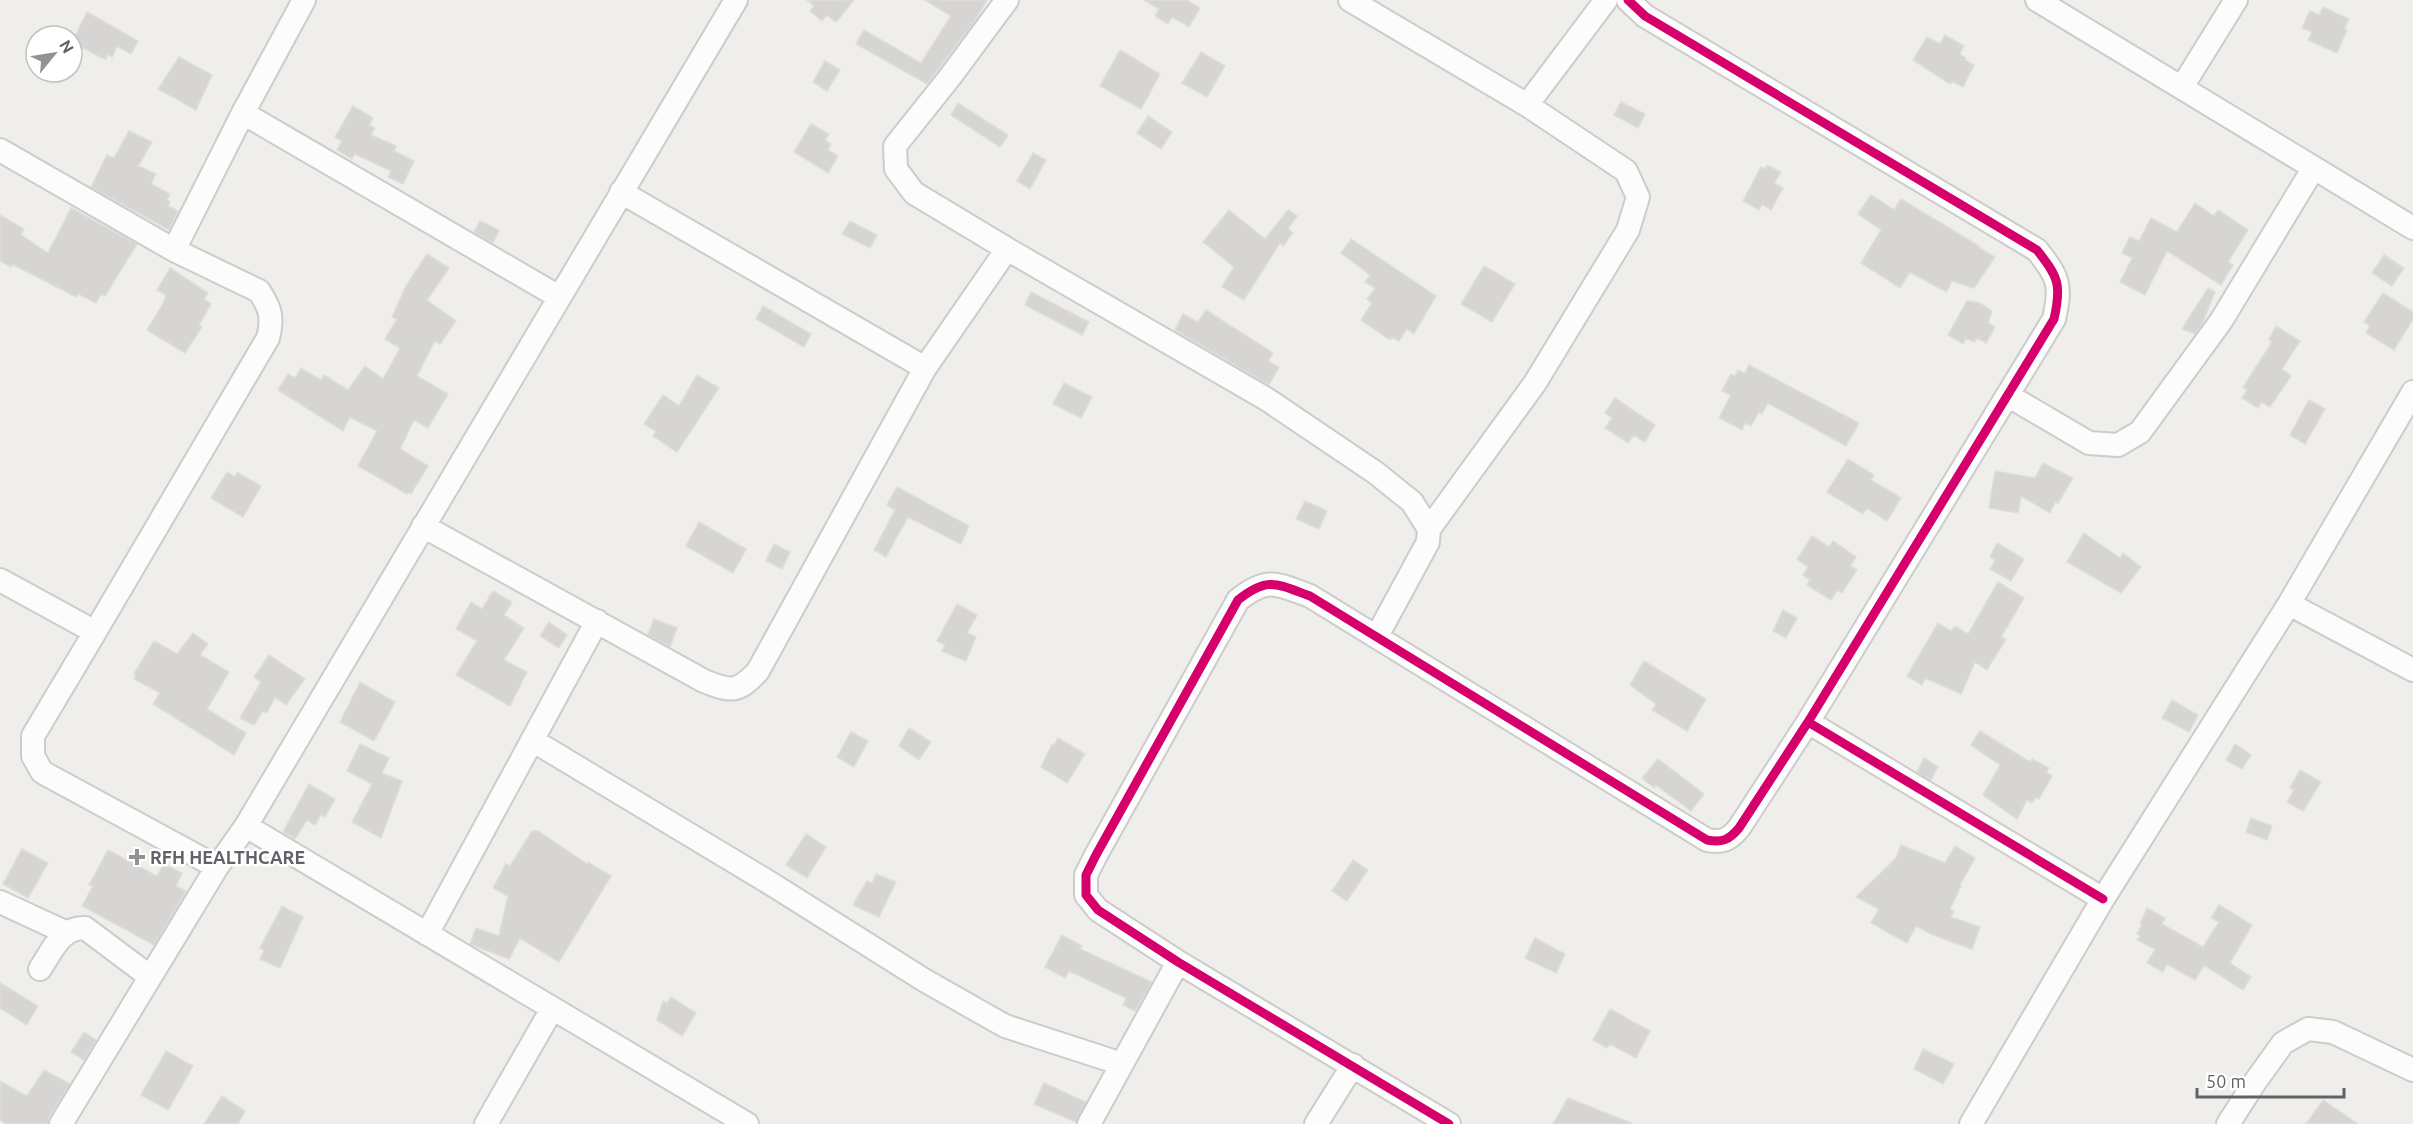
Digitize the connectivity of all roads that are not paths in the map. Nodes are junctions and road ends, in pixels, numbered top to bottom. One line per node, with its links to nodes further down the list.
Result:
1 (304, 0): 11 (street)
2 (736, 0): 14 (street)
3 (1007, 0): 16 (street)
4 (1350, 0): 10 (street)
5 (1606, 0): 10 (street)
6 (1628, 0): 21 (street)
7 (2037, 0): 9 (street)
8 (2236, 0): 9 (street)
9 (2181, 87): 13 (street)
10 (1527, 105): 23 (street)
11 (243, 113): 17 (street); 18 (street)
12 (0, 150): 17 (street)
13 (2313, 169): 15 (street); 21 (street)
14 (621, 192): 18 (street); 19 (street)
15 (2413, 228)
16 (1007, 249): 19 (street); 23 (street)
17 (174, 250): 27 (street)
18 (559, 297): 22 (street)
19 (925, 368): 26 (street)
20 (2413, 392): 25 (street)
21 (2009, 396): 30 (street)
22 (423, 526): 26 (street); 32 (street)
23 (1429, 529): 28 (street)
24 (0, 580): 27 (street)
25 (2289, 604): 29 (street); 34 (street)
26 (597, 621): 31 (street)
27 (95, 632): 33 (street)
28 (1377, 636): 30 (street); 38 (street)
29 (2413, 670)
30 (1808, 722): 34 (street)
31 (532, 740): 37 (street); 42 (street)
32 (246, 826): 33 (street); 37 (street)
33 (217, 867): 40 (street)
34 (2103, 899): 51 (street)
35 (0, 902): 36 (street)
36 (65, 932): 39 (street); 40 (street)
37 (427, 934): 41 (street)
38 (1178, 962): 42 (street); 43 (street)
39 (40, 969)
40 (149, 976): 45 (street)
41 (552, 1009): 46 (street); 47 (street)
42 (1122, 1064): 48 (street)
43 (1353, 1065): 49 (street); 50 (street)
44 (2413, 1070): 52 (street)
45 (60, 1124)
46 (486, 1124)
47 (747, 1124)
48 (1089, 1124)
49 (1316, 1124)
50 (1449, 1124)
51 (1971, 1124)
52 (2228, 1124)

